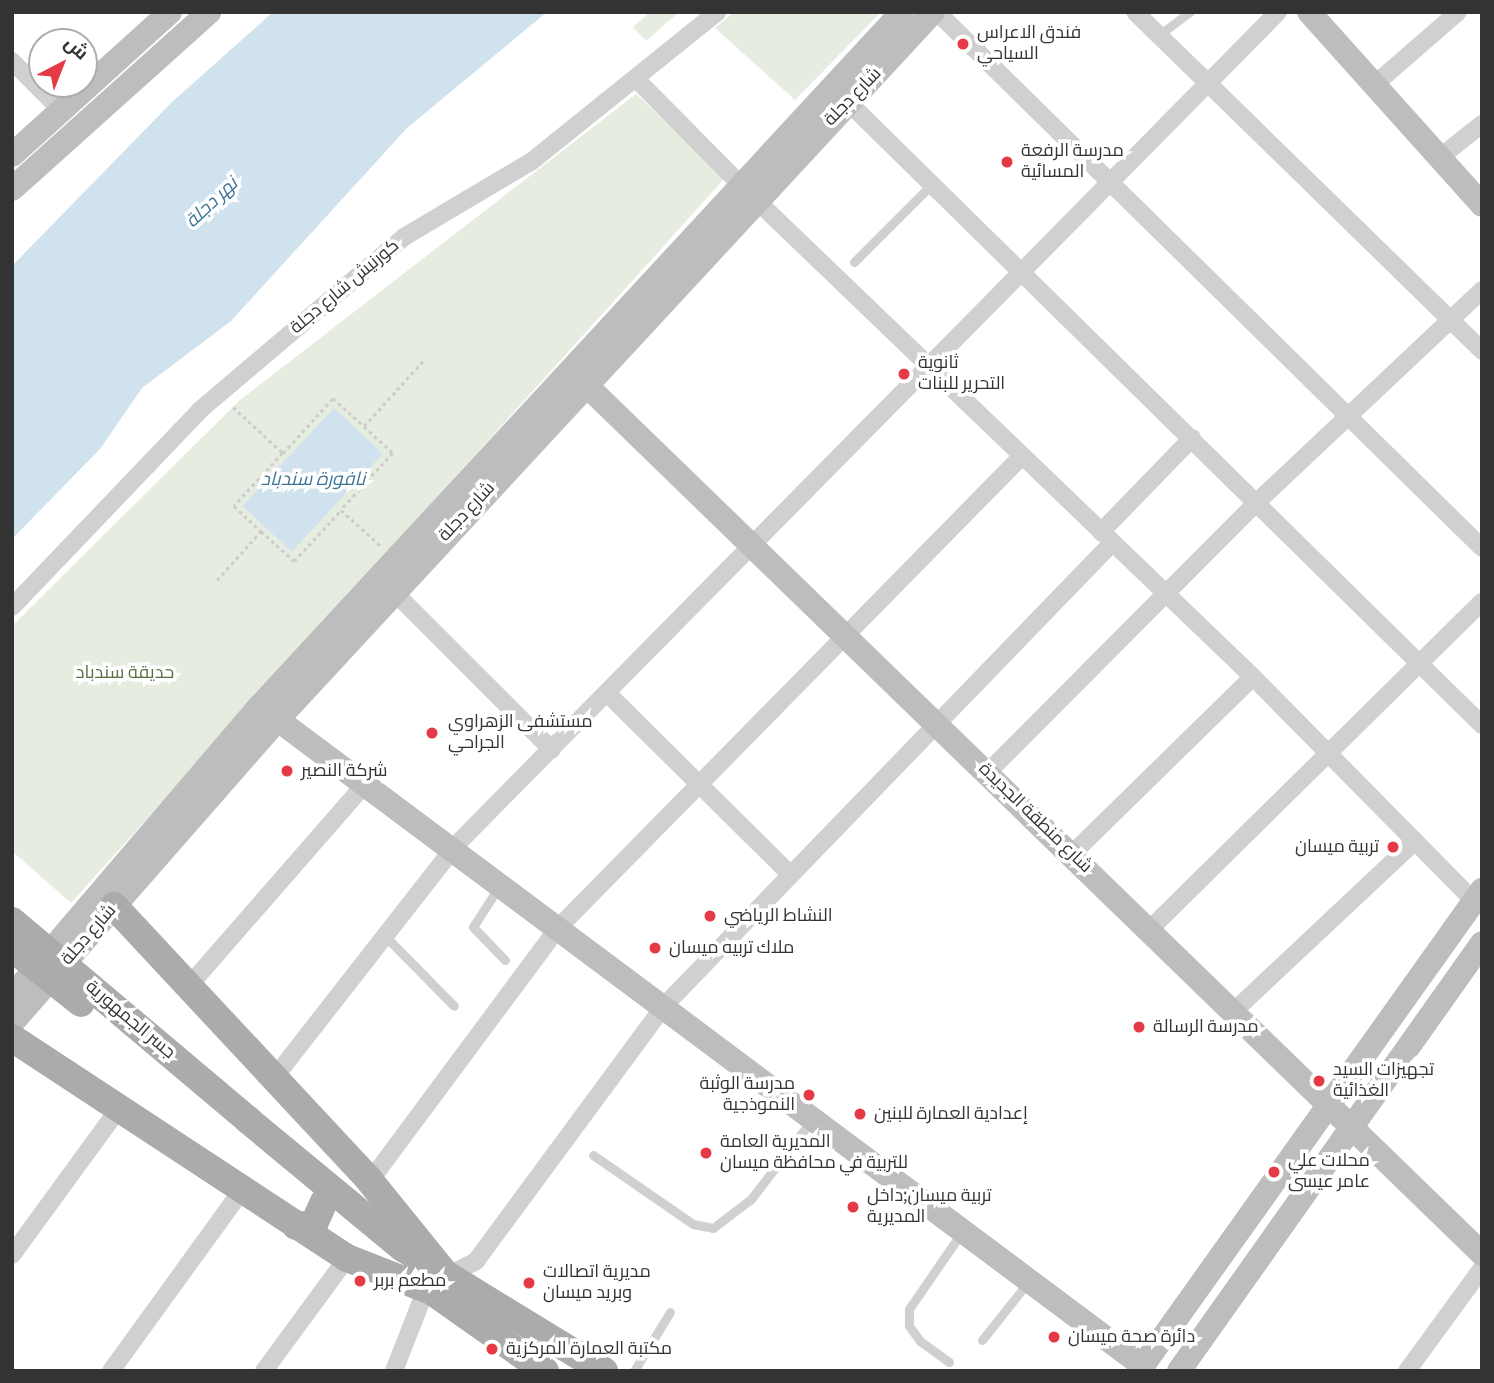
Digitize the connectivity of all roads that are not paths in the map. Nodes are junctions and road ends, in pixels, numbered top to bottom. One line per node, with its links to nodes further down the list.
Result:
1 (170, 12): 17 (street)
2 (209, 12): 23 (street)
3 (717, 12): 13 (street, كورنيش شارع دجلة)
4 (902, 12): 24 (street, شارع دجلة)
5 (935, 12): 16 (street, شارع دجلة); 21 (street)
6 (1135, 12): 11 (street)
7 (1190, 12): 11 (lane)
8 (1278, 12): 14 (street)
9 (1309, 12): 15 (street)
10 (1458, 12): 15 (street)
11 (1158, 35): 14 (street)
12 (12, 61): 17 (street)
13 (638, 81): 24 (street); 43 (street, كورنيش شارع دجلة)
14 (1210, 83): 21 (street); 29 (street)
15 (1374, 85): 20 (street)
16 (848, 102): 22 (street); 24 (street, شارع دجلة)
17 (60, 109): 19 (street)
18 (1482, 124): 20 (street)
19 (12, 155)
20 (1439, 158): 25 (street)
21 (1112, 183): 27 (street); 33 (street)
22 (933, 184): 26 (lane); 27 (street)
23 (12, 189)
24 (747, 191): 31 (street); 32 (street, شارع دجلة); 48 (street, شارع دجلة)
25 (1482, 205)
26 (854, 262)
27 (1024, 271): 31 (street); 34 (street)
28 (1482, 290): 29 (street)
29 (1449, 317): 30 (street); 33 (street)
30 (1482, 351)
31 (930, 368): 35 (street); 38 (street)
32 (584, 384): 38 (street, شارع منطقة الجديدة); 40 (street, شارع دجلة)
33 (1347, 415): 36 (street); 39 (street)
34 (1192, 438): 36 (street); 37 (street)
35 (1021, 457): 37 (street); 44 (street)
36 (1255, 504): 41 (street); 45 (street)
37 (1106, 538): 41 (street); 49 (street)
38 (754, 547): 44 (street, شارع منطقة الجديدة); 47 (street)
39 (1482, 548)
40 (394, 592): 48 (street, شارع دجلة); 51 (street)
41 (1163, 597): 46 (street); 53 (street)
42 (1482, 602): 45 (street)
43 (12, 607)
44 (848, 637): 49 (street, شارع منطقة الجديدة); 54 (street)
45 (1421, 665): 50 (street); 52 (street)
46 (1253, 677): 52 (street); 58 (street)
47 (608, 694): 51 (street); 54 (street)
48 (268, 713): 55 (street); 62 (street, شارع دجلة); 71 (street, شارع دجلة)
49 (935, 721): 53 (street, شارع منطقة الجديدة); 59 (street)
50 (1482, 725)
51 (552, 750): 57 (street)
52 (1331, 757): 56 (street); 65 (street)
53 (988, 772): 58 (street, شارع منطقة الجديدة)
54 (700, 783): 59 (street); 64 (street)
55 (364, 785): 57 (street); 70 (street)
56 (1415, 841): 61 (street); 74 (street)
57 (455, 846): 60 (street); 66 (street)
58 (1072, 854): 65 (street, شارع منطقة الجديدة)
59 (789, 873): 73 (street)
60 (501, 884): 64 (street); 69 (lane)
61 (1478, 896): 78 (street)
62 (114, 906): 70 (main road); 75 (street, شارع دجلة)
63 (12, 921): 81 (main road, جسر الجمهورية, bridge)
64 (558, 928): 73 (street); 84 (street)
65 (1149, 930): 74 (street, شارع منطقة الجديدة)
66 (385, 936): 72 (lane); 77 (street)
67 (1482, 943): 82 (street)
68 (12, 948): 81 (main road, جسر الجمهورية, bridge)
69 (505, 960)
70 (187, 988): 77 (main road)
71 (12, 996)
72 (454, 1006)
73 (664, 1006): 80 (street); 94 (street)
74 (1233, 1012): 78 (street, شارع منطقة الجديدة)
75 (12, 1023)
76 (12, 1038): 79 (main road)
77 (274, 1078): 84 (main road)
78 (1326, 1105): 82 (street, شارع منطقة الجديدة); 98 (street)
79 (120, 1107): 85 (main road); 90 (street)
80 (814, 1118): 83 (lane); 88 (street)
81 (243, 1125): 86 (main road); 94 (main road)
82 (1350, 1126): 89 (street, شارع منطقة الجديدة); 105 (street)
83 (593, 1155)
84 (370, 1181): 94 (main road)
85 (242, 1190): 87 (main road); 99 (street)
86 (324, 1202): 87 (main road); 94 (main road)
87 (296, 1226): 91 (main road)
88 (963, 1231): 93 (street); 97 (lane)
89 (1482, 1254)
90 (12, 1255)
91 (347, 1258): 94 (main road); 100 (street)
92 (1482, 1268): 106 (street)
93 (1030, 1281): 96 (lane); 98 (street)
94 (436, 1282): 101 (street); 102 (main road); 103 (main road)
95 (670, 1312): 104 (lane)
96 (982, 1340)
97 (949, 1362)
98 (1141, 1368)
99 (111, 1371)
100 (264, 1371)
101 (394, 1371)
102 (545, 1371)
103 (604, 1371)
104 (634, 1371)
105 (1179, 1371)
106 (1407, 1371)

